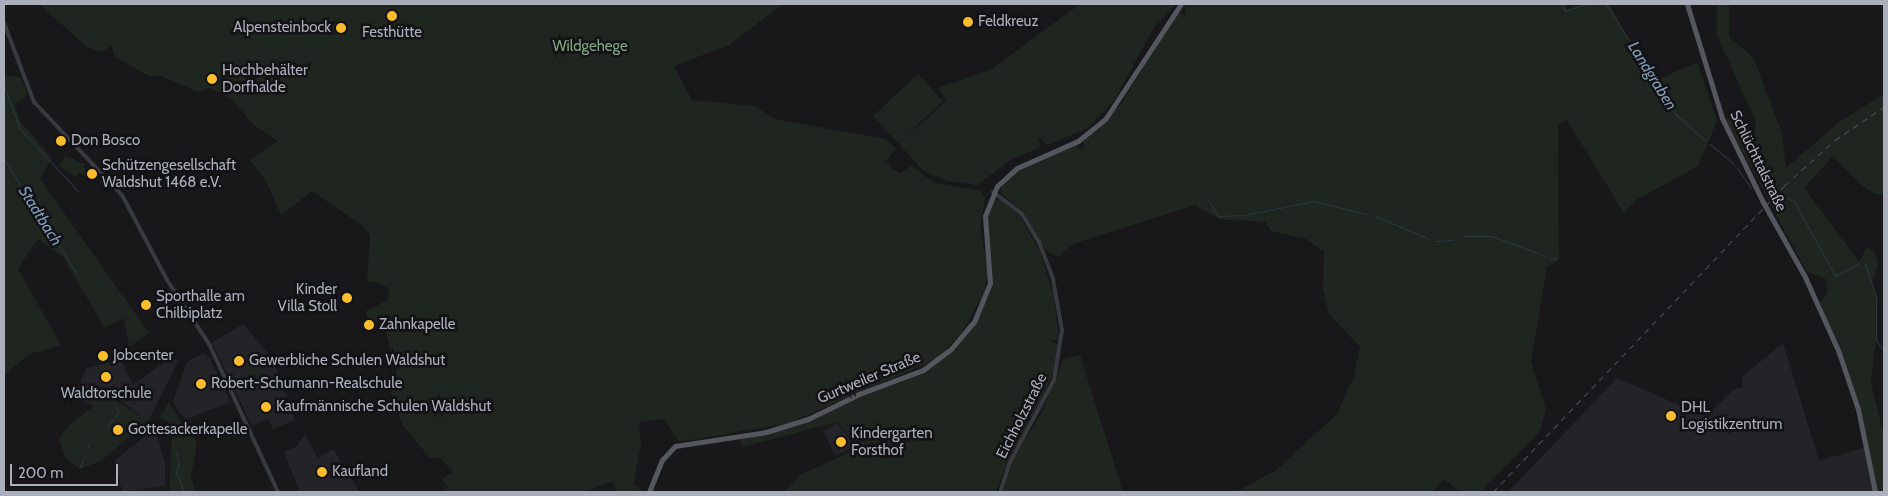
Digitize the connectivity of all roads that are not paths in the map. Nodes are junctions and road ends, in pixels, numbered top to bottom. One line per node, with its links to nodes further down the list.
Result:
1 (1181, 4): 4 (main road, Gurtweiler Straße)
2 (1686, 4): 8 (main road, Schlüchttalstraße, bridge)
3 (4, 24): 5 (street)
4 (993, 192): 6 (main road, Gurtweiler Straße); 7 (street, Eichholzstraße)
5 (278, 492)
6 (649, 492)
7 (1000, 492)
8 (1876, 492)

